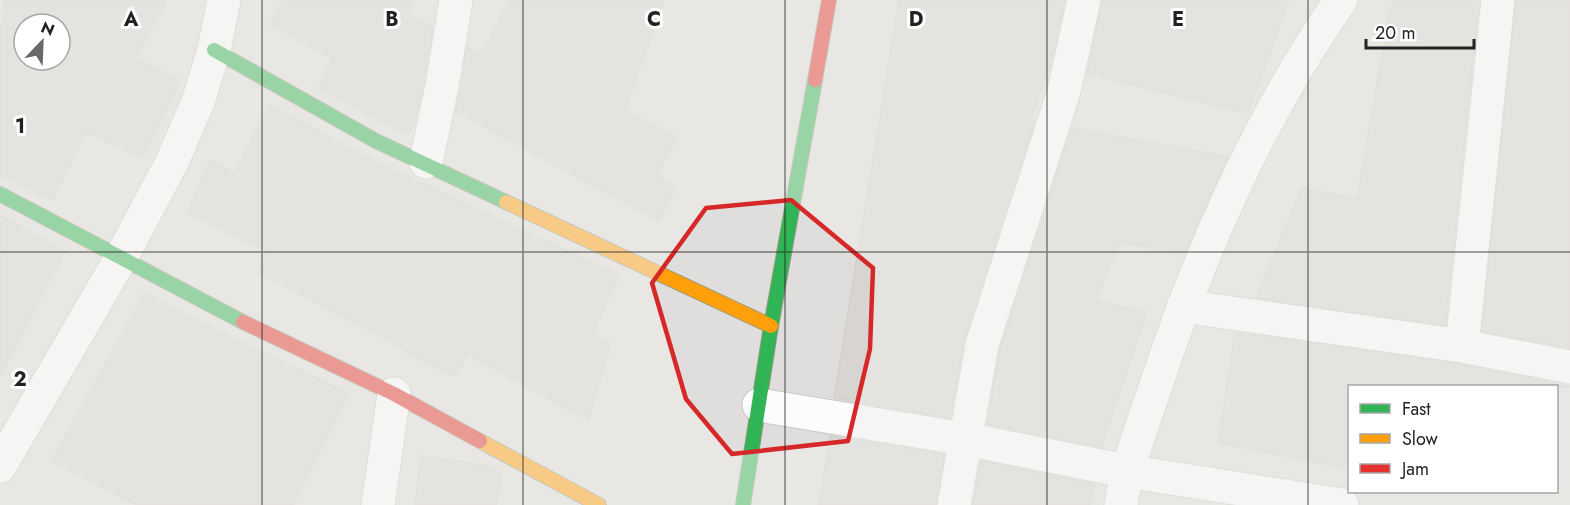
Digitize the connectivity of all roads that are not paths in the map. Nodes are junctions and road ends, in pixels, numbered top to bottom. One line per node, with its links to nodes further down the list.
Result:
1 (224, 0): 7 (street)
2 (456, 0): 8 (street)
3 (829, 0): 12 (street)
4 (1084, 0): 17 (street)
5 (1341, 0): 11 (street)
6 (1498, 0): 13 (street)
7 (214, 50): 8 (street); 10 (street)
8 (426, 162): 12 (street)
9 (0, 194): 10 (street)
10 (121, 258): 15 (street); 18 (street)
11 (1183, 306): 13 (street); 19 (street)
12 (771, 326): 16 (street)
13 (1462, 346): 14 (street)
14 (1570, 367)
15 (394, 394): 21 (street); 22 (street)
16 (759, 405): 17 (street); 23 (street)
17 (965, 439): 19 (street); 24 (street)
18 (0, 466)
19 (1126, 471): 20 (street); 25 (street)
20 (1279, 500): 26 (street)
21 (378, 505)
22 (599, 505)
23 (743, 505)
24 (954, 505)
25 (1121, 505)
26 (1342, 505)

